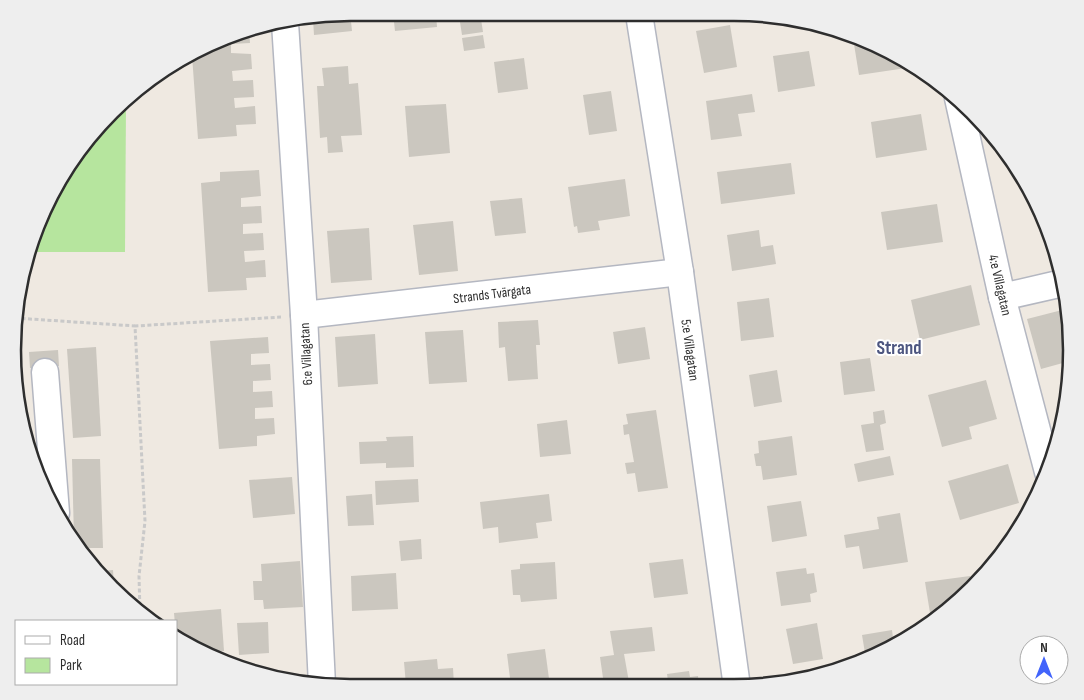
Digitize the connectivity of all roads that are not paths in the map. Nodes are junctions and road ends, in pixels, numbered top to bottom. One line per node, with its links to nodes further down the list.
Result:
1 (640, 21): 4 (street, 5:e Villagatan)
2 (285, 28): 7 (street, 6:e Villagatan)
3 (961, 113): 6 (street, 4:e Villagatan)
4 (680, 272): 7 (street, Strands Tvärgata); 12 (street, 5:e Villagatan)
5 (1056, 285): 6 (street)
6 (1002, 297): 9 (street, 4:e Villagatan)
7 (304, 315): 11 (street, 6:e Villagatan)
8 (45, 372): 10 (street)
9 (1044, 458)
10 (54, 494)
11 (322, 677)
12 (736, 679)

